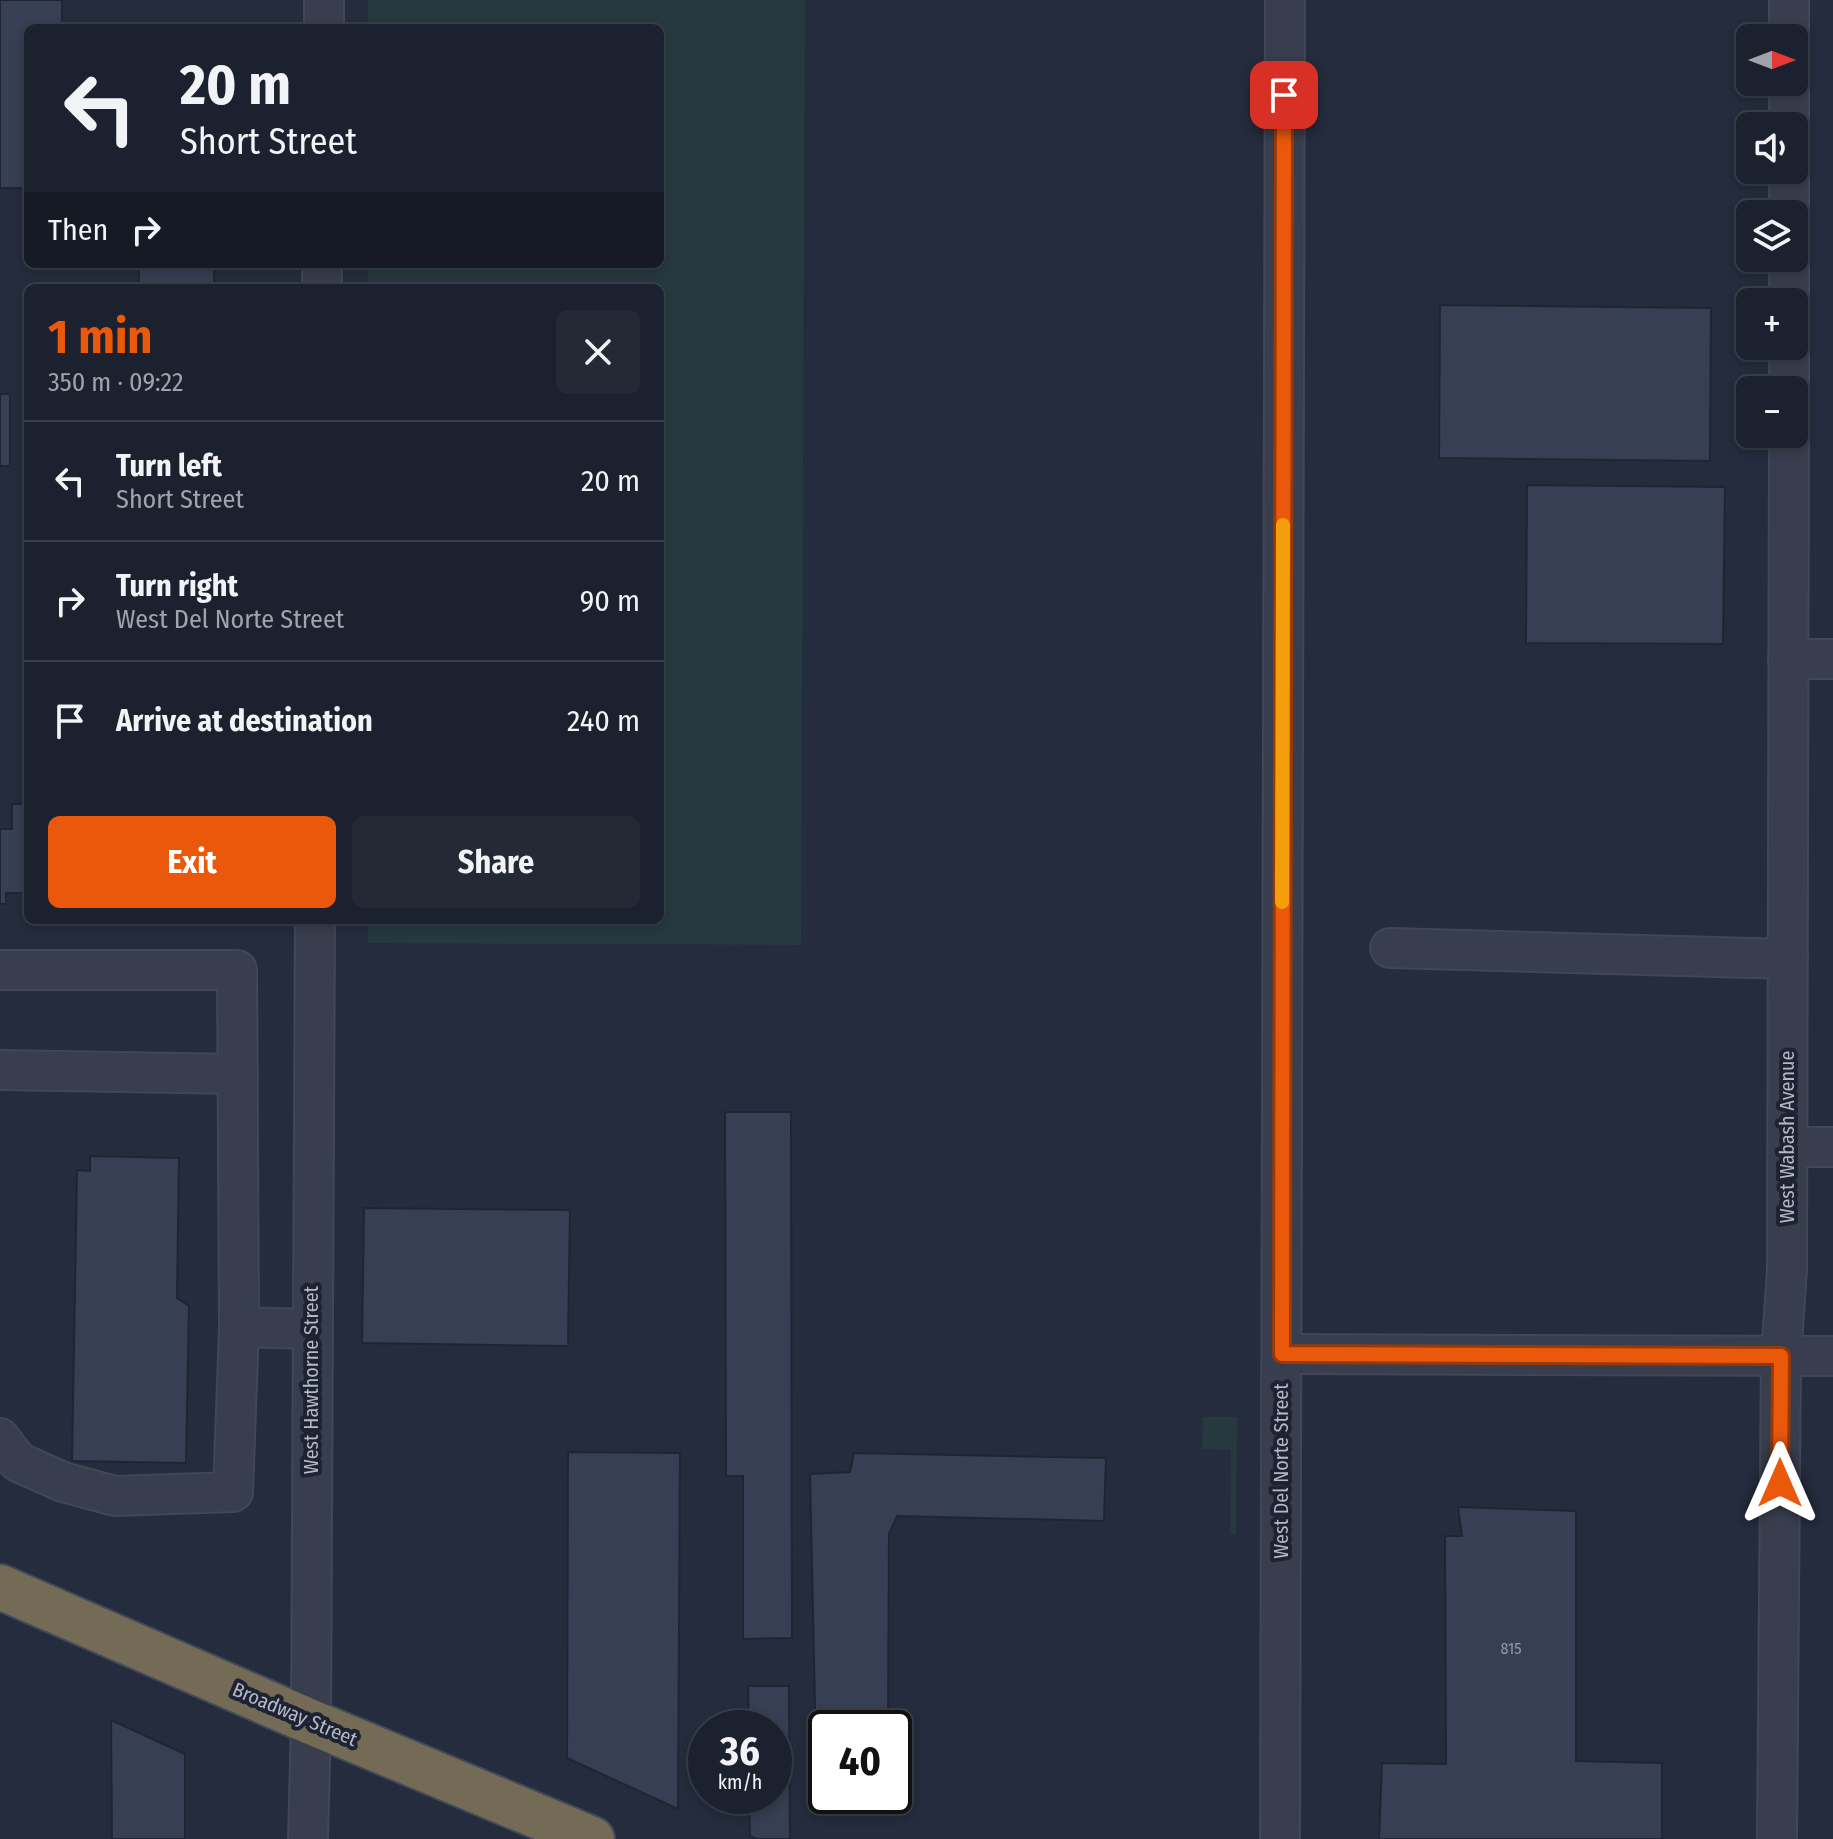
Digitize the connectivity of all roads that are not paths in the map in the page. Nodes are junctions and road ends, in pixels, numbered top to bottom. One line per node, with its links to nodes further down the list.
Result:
1 (324, 0): 4 (street)
2 (1285, 0): 19 (street, West Del Norte Street)
3 (1789, 0): 5 (street)
4 (324, 24)
5 (1789, 24)
6 (1789, 448): 7 (street, West Wabash Avenue)
7 (1788, 659): 8 (street); 11 (street, West Wabash Avenue)
8 (1833, 659)
9 (315, 924): 18 (street, West Hawthorne Street)
10 (1390, 948): 11 (street)
11 (1788, 959): 15 (street, West Wabash Avenue)
12 (0, 970): 14 (street)
13 (0, 1070): 14 (street)
14 (238, 1074): 17 (street)
15 (1788, 1147): 16 (street); 20 (street, West Wabash Avenue)
16 (1833, 1147)
17 (239, 1327): 18 (street); 22 (street)
18 (311, 1329): 24 (street, West Hawthorne Street)
19 (1282, 1354): 20 (street); 27 (street, West Del Norte Street)
20 (1781, 1356): 21 (street); 28 (street, West Wabash Avenue)
21 (1833, 1356)
22 (0, 1438)
23 (0, 1587): 24 (highway, Broadway Street)
24 (311, 1722): 25 (street, West Hawthorne Street); 26 (highway, Broadway Street)
25 (308, 1839)
26 (592, 1839)
27 (1280, 1839)
28 (1777, 1839)

